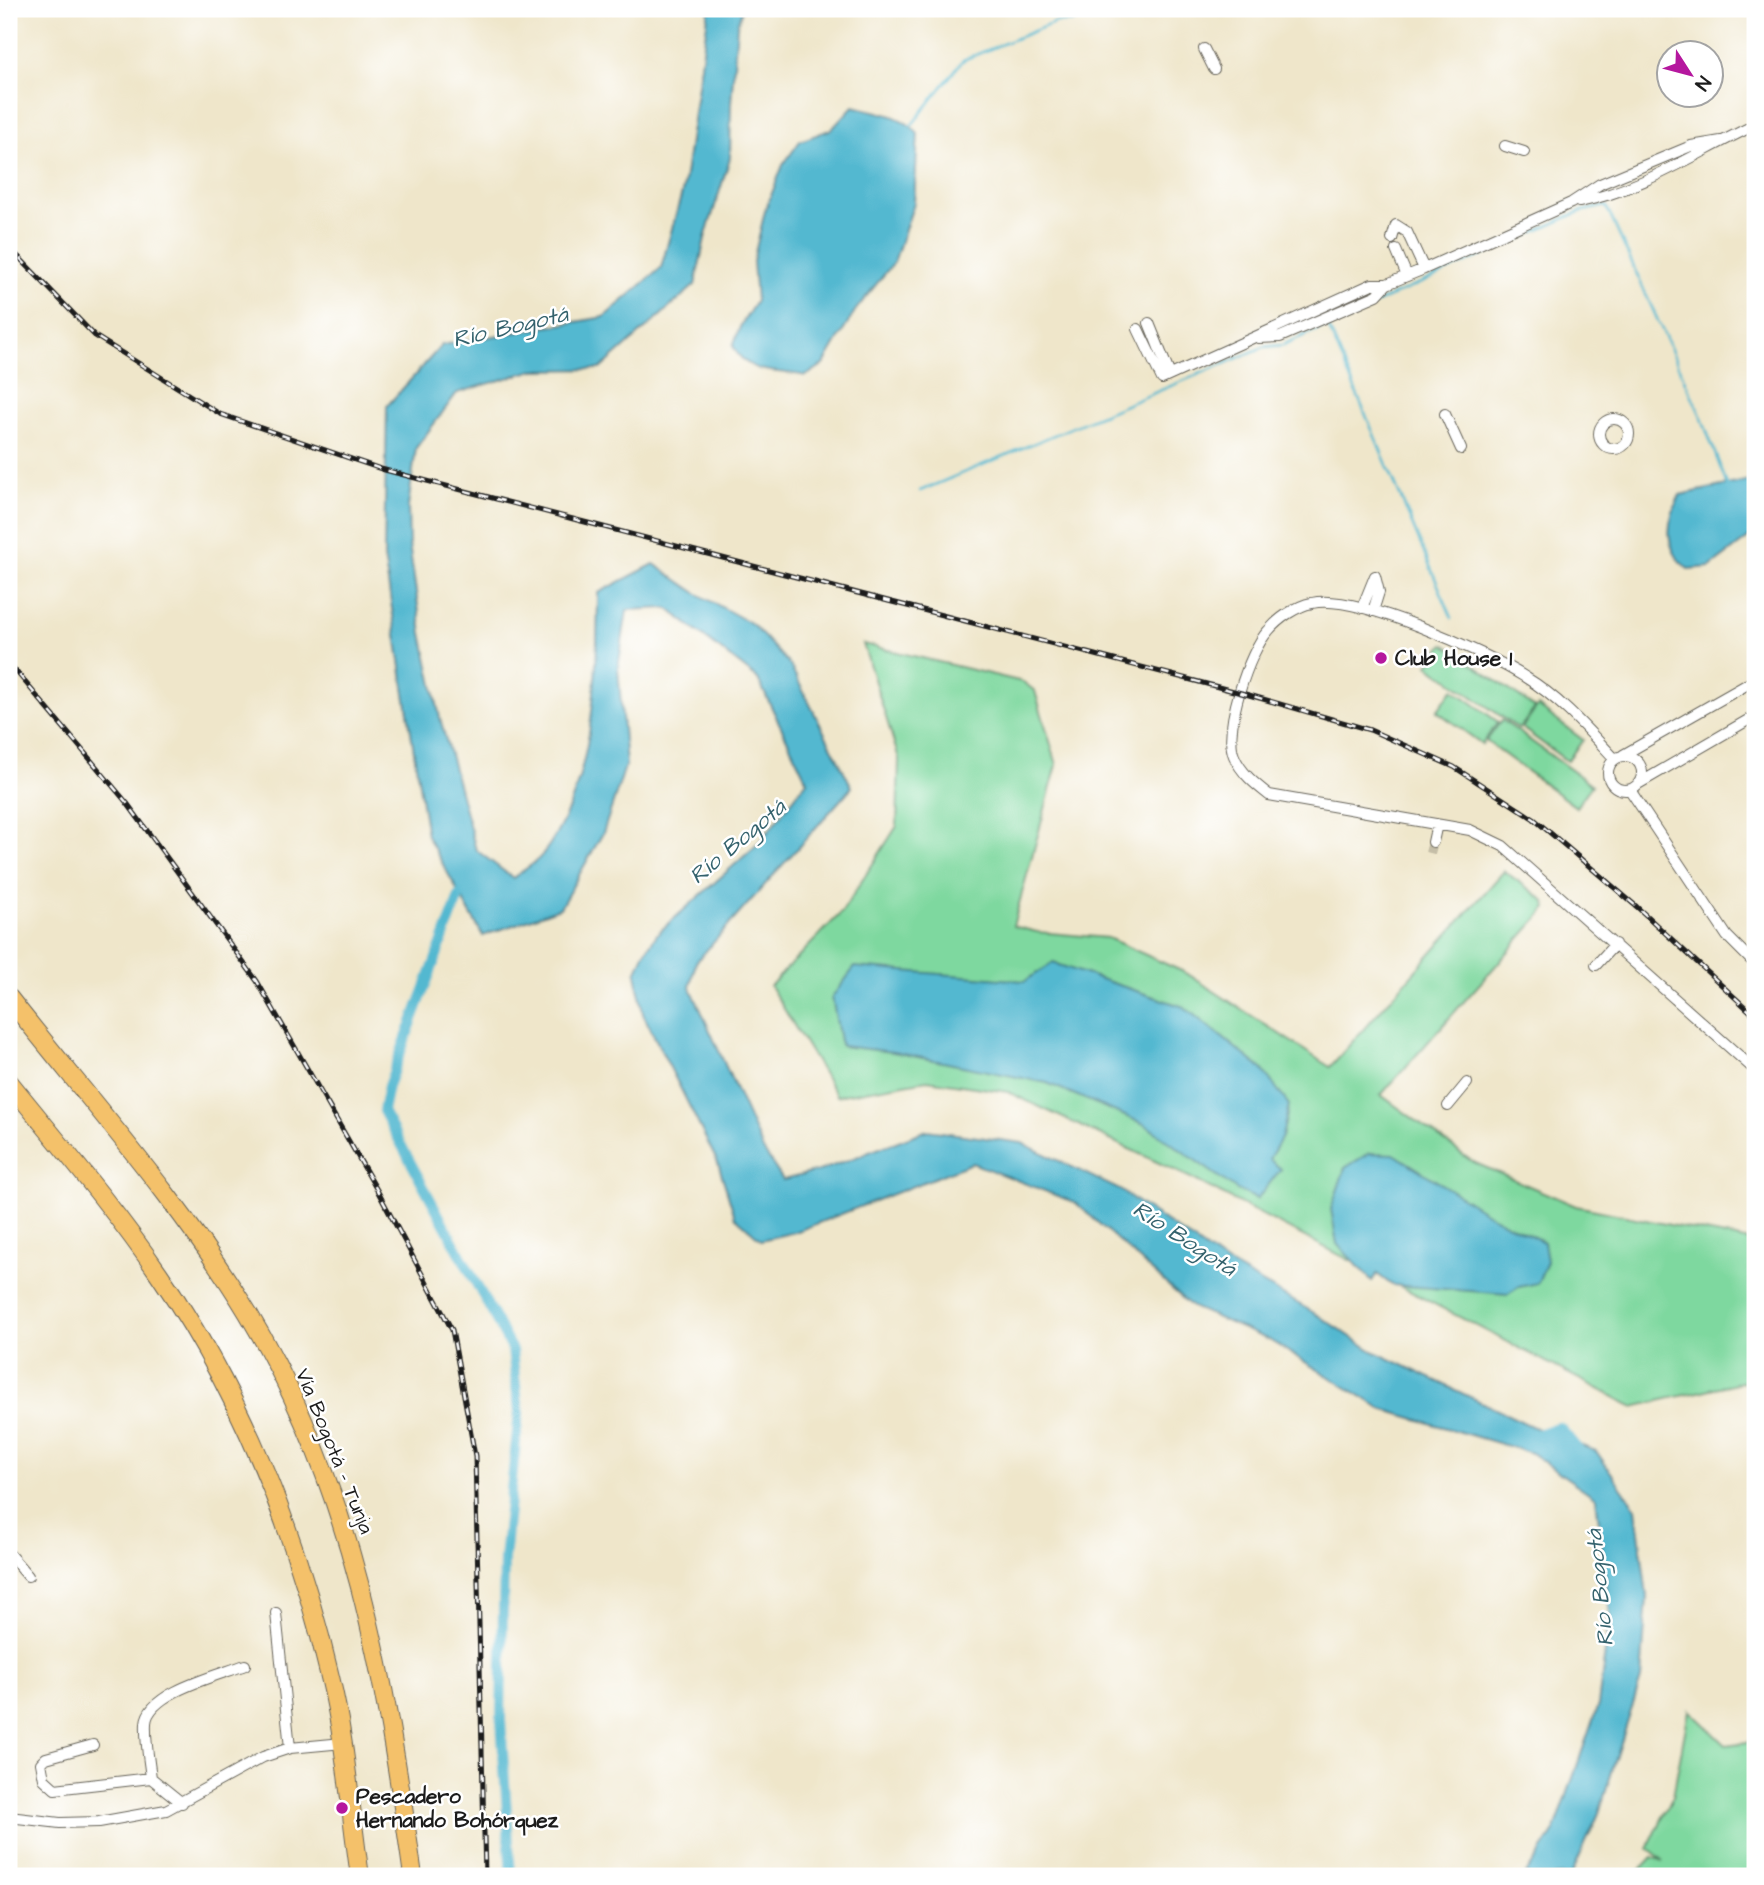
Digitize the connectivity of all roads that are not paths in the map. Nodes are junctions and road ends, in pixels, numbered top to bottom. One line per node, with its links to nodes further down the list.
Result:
1 (1204, 49): 2 (street)
2 (1214, 69)
3 (1755, 125): 8 (street)
4 (1505, 146): 5 (street)
5 (1524, 152)
6 (1392, 239): 8 (street)
7 (1396, 250): 9 (street)
8 (1424, 269): 9 (street)
9 (1407, 276): 12 (street)
10 (1149, 323): 12 (street)
11 (1138, 330): 12 (street)
12 (1166, 377)
13 (1445, 414): 14 (street)
14 (1461, 449)
15 (1755, 680): 16 (street); 18 (street)
16 (1755, 693)
17 (1755, 716): 19 (street)
18 (1619, 757): 19 (street); 19 (street); 20 (street)
19 (1634, 787): 23 (street)
20 (1437, 824): 21 (street); 22 (street)
21 (1433, 842)
22 (1615, 944): 24 (street); 26 (street)
23 (1755, 964)
24 (1595, 965)
25 (9, 998): 41 (highway, Vía Bogotá - Tunja)
26 (1755, 1070)
27 (9, 1082): 34 (highway)
28 (1467, 1083): 29 (street)
29 (1448, 1106)
30 (9, 1554): 31 (street)
31 (28, 1576)
32 (276, 1613): 36 (street)
33 (245, 1665): 37 (street)
34 (343, 1743): 36 (street); 40 (highway)
35 (93, 1745): 37 (street)
36 (290, 1748): 38 (street)
37 (150, 1778): 38 (street)
38 (182, 1803): 39 (street)
39 (9, 1818)
40 (360, 1876)
41 (413, 1876)

